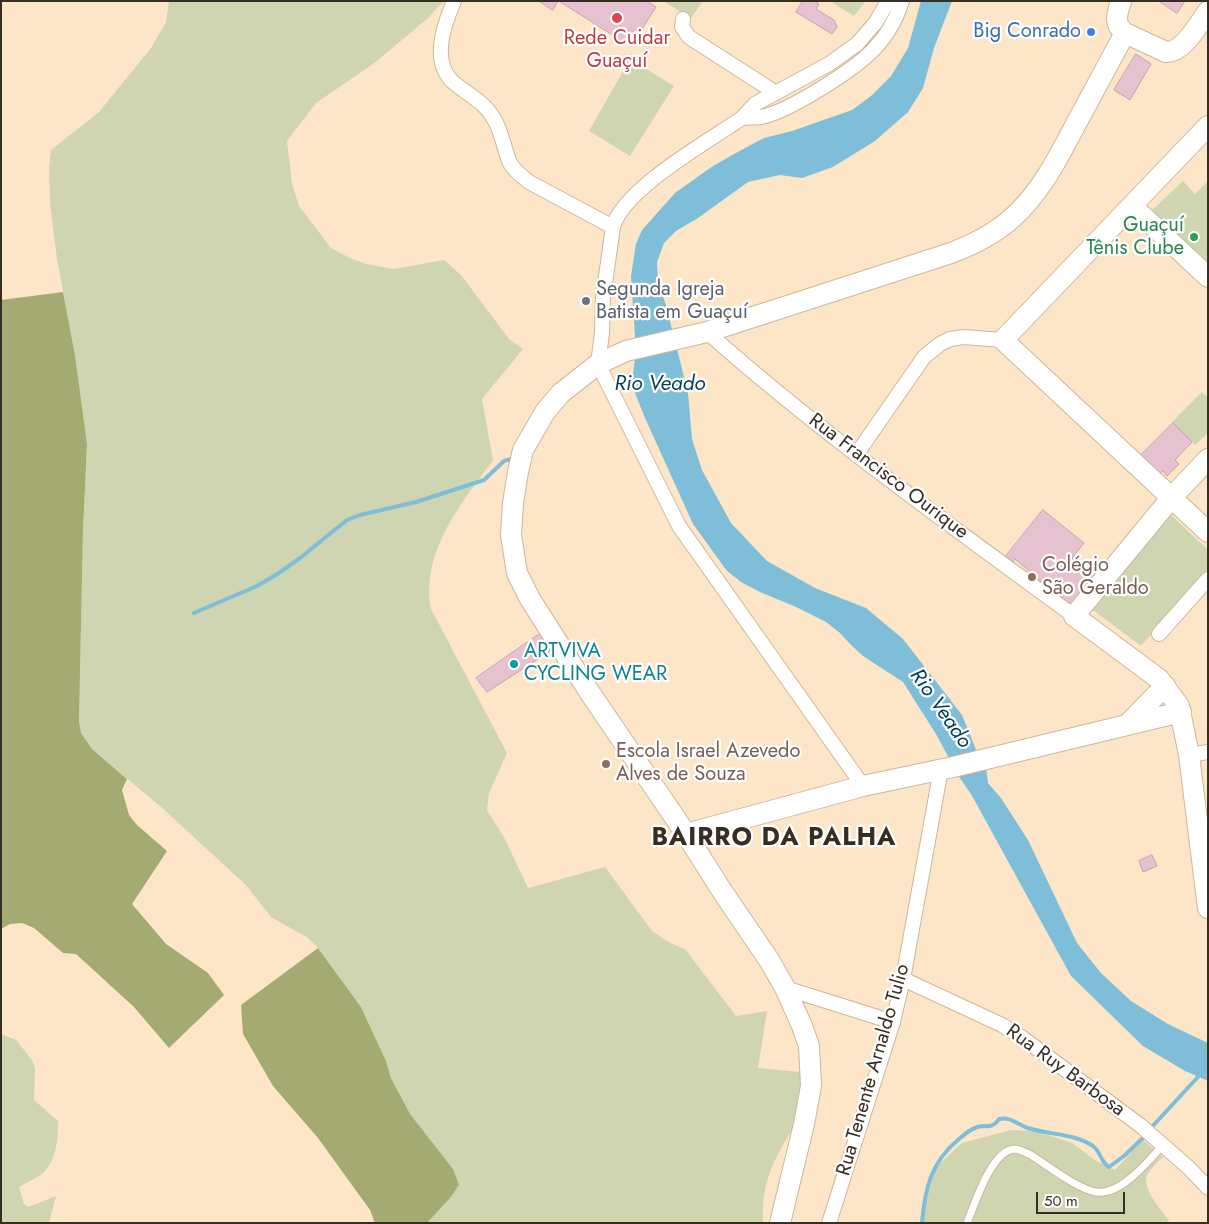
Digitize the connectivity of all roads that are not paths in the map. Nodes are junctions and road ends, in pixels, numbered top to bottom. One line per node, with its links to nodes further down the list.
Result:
1 (454, 1): 13 (street)
2 (888, 1): 8 (street)
3 (902, 1): 9 (street)
4 (1120, 1): 7 (street)
5 (1208, 12): 7 (street)
6 (683, 19): 8 (street)
7 (1124, 33): 15 (street)
8 (776, 93): 9 (street)
9 (742, 118): 13 (street)
10 (1208, 126): 12 (street)
11 (1208, 143): 12 (street)
12 (1136, 210): 14 (street); 16 (street)
13 (613, 227): 17 (street)
14 (1208, 277)
15 (698, 334): 17 (street); 19 (street, Rua Francisco Ourique)
16 (1006, 343): 19 (street); 21 (street)
17 (598, 364): 31 (street); 32 (street)
18 (1208, 442): 21 (street)
19 (856, 455): 24 (street, Rua Francisco Ourique)
20 (1208, 459): 21 (street)
21 (1168, 494): 22 (street); 24 (street)
22 (1208, 532)
23 (1208, 579): 25 (street)
24 (1074, 616): 26 (street)
25 (1159, 634)
26 (1165, 686): 27 (street); 28 (street)
27 (1182, 712): 28 (street); 29 (street)
28 (1128, 724): 30 (street)
29 (1199, 753): 33 (street)
30 (947, 768): 31 (street); 34 (street, Rua Tenente Arnaldo Tulio)
31 (863, 786): 32 (street)
32 (686, 834): 35 (street)
33 (1208, 908)
34 (903, 979): 36 (street, Rua Tenente Arnaldo Tulio); 37 (street, Rua Ruy Barbosa)
35 (784, 988): 36 (street); 39 (street)
36 (893, 1022): 40 (street, Rua Tenente Arnaldo Tulio)
37 (1159, 1141): 38 (street, Rua Ruy Barbosa); 41 (lane)
38 (1208, 1188)
39 (780, 1223)
40 (829, 1223)
41 (967, 1223)

